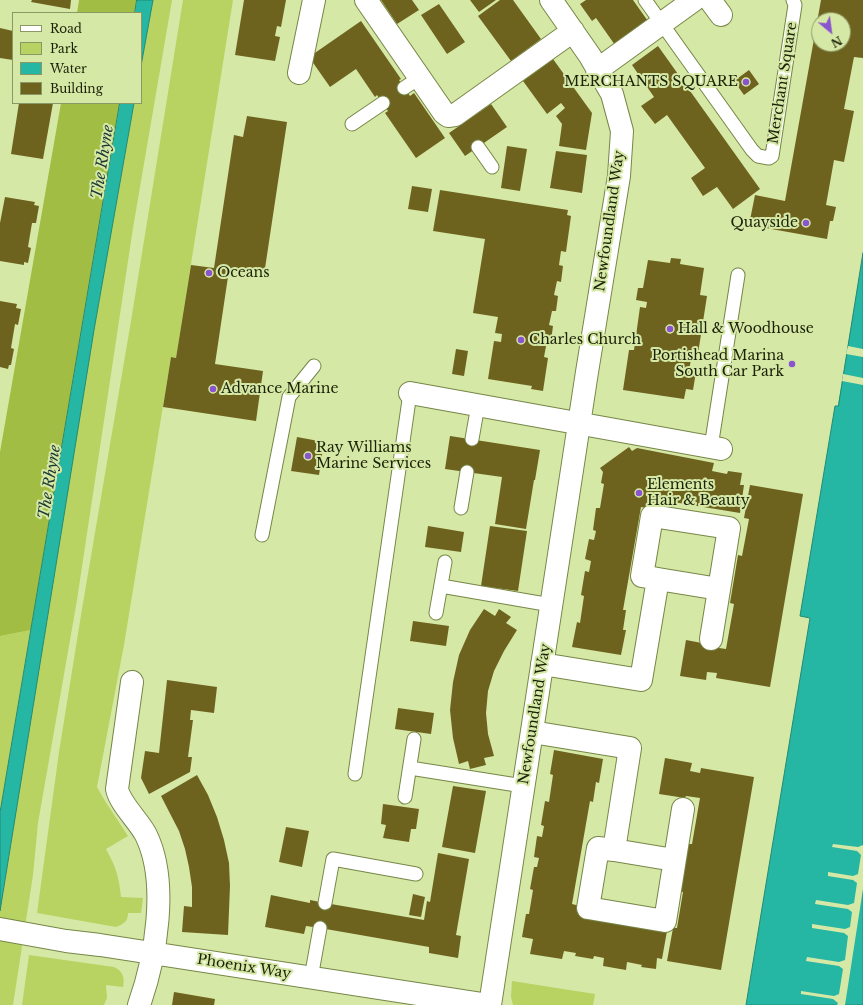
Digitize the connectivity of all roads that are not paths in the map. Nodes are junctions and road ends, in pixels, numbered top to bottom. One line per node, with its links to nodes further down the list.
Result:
1 (314, 0): 10 (street)
2 (366, 0): 8 (street)
3 (551, 0): 8 (street, Newfoundland Way)
4 (645, 0): 7 (lane, Merchant Square)
5 (694, 0): 7 (street)
6 (793, 0): 7 (lane, Merchant Square)
7 (662, 24): 9 (street)
8 (573, 31): 9 (street, Newfoundland Way)
9 (598, 70): 19 (street, Newfoundland Way)
10 (300, 74)
11 (383, 103): 12 (lane)
12 (352, 124)
13 (478, 147): 14 (lane)
14 (492, 167)
15 (738, 275): 21 (lane)
16 (314, 366): 24 (lane)
17 (410, 393): 18 (street); 37 (lane)
18 (478, 405): 19 (street); 20 (lane)
19 (580, 423): 21 (street); 29 (street, Newfoundland Way)
20 (472, 440)
21 (716, 448)
22 (467, 472): 23 (lane)
23 (461, 508)
24 (262, 535)
25 (445, 562): 27 (lane)
26 (658, 579): 28 (street); 28 (street); 32 (street)
27 (441, 586): 29 (lane); 30 (lane)
28 (719, 589): 31 (street)
29 (551, 605): 32 (street, Newfoundland Way)
30 (436, 613)
31 (711, 639)
32 (542, 664): 34 (street, Newfoundland Way)
33 (132, 682): 47 (street)
34 (532, 732): 38 (street, Newfoundland Way); 41 (street)
35 (414, 739): 36 (lane)
36 (410, 768): 38 (lane); 39 (lane)
37 (354, 774)
38 (523, 786): 50 (street, Newfoundland Way)
39 (405, 797)
40 (683, 809): 42 (street)
41 (614, 850): 42 (street); 42 (street)
42 (674, 860)
43 (416, 874): 44 (lane)
44 (325, 903)
45 (320, 928): 48 (lane)
46 (0, 929): 47 (street, Phoenix Way)
47 (153, 953): 48 (street, Phoenix Way); 49 (street)
48 (312, 978): 50 (street, Phoenix Way)
49 (140, 1005)
50 (489, 1005)

